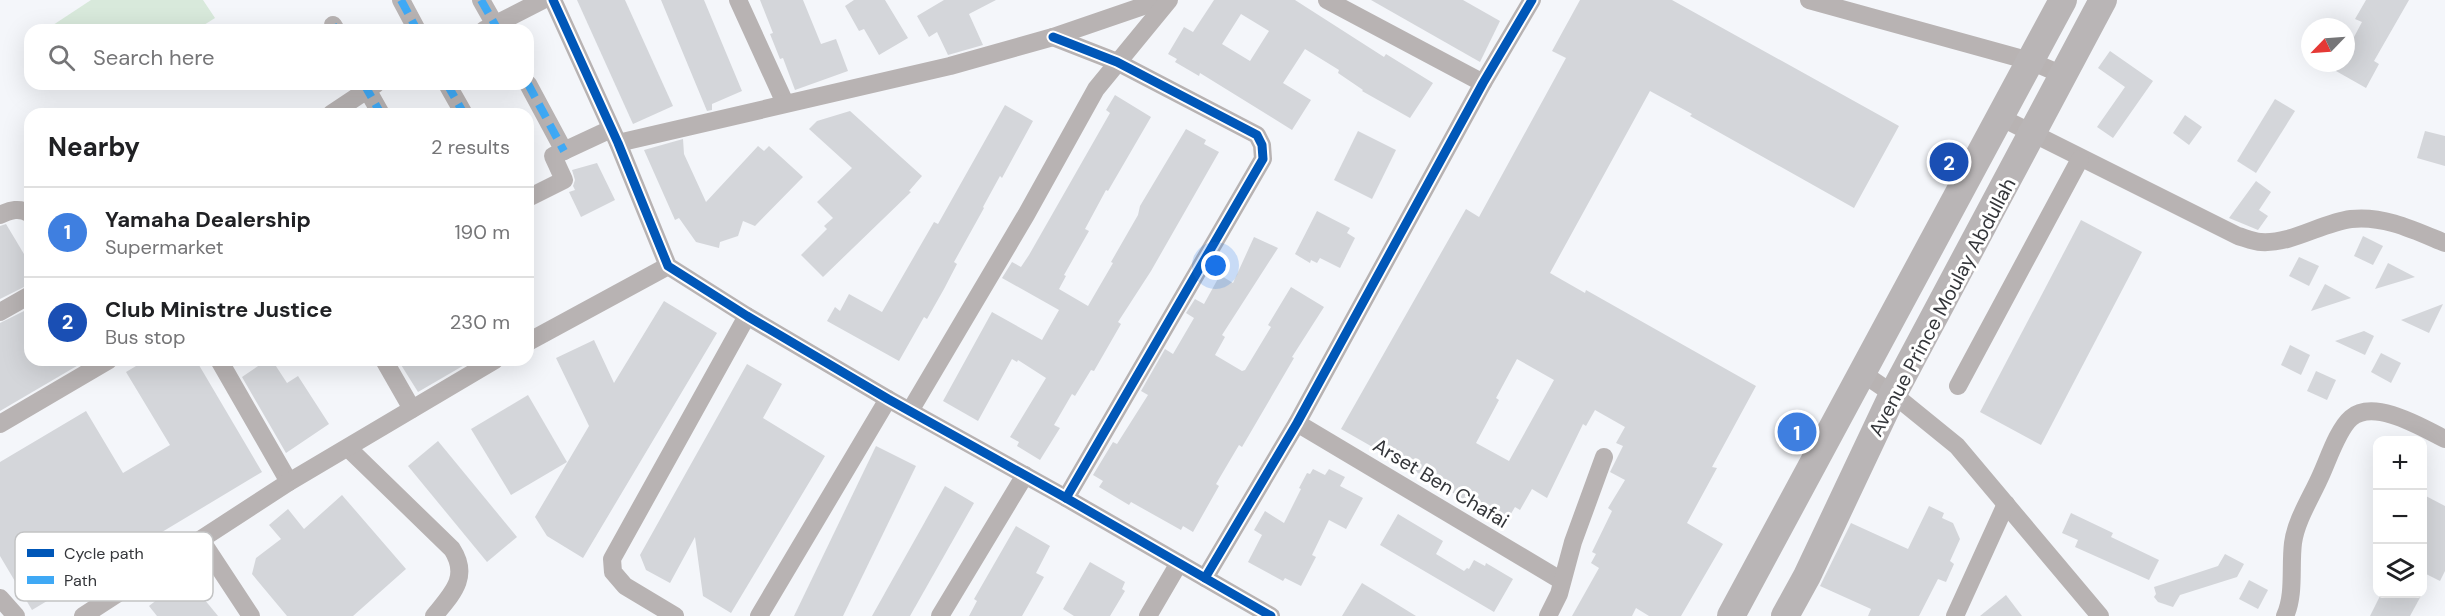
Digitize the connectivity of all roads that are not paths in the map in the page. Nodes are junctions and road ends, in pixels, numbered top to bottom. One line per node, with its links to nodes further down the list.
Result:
1 (401, 0): 13 (street)
2 (481, 0): 14 (street)
3 (543, 0): 15 (street)
4 (553, 0): 31 (street)
5 (738, 0): 25 (street)
6 (1161, 0): 16 (street)
7 (1169, 0): 18 (street)
8 (1328, 0): 20 (street)
9 (1532, 0): 20 (street)
10 (1809, 0): 17 (street)
11 (2063, 0): 17 (main road, Avenue Prince Moulay Abdullah)
12 (2103, 0): 19 (main road, Avenue Prince Moulay Abdullah)
13 (414, 24)
14 (490, 24)
15 (499, 24)
16 (1053, 37): 18 (street); 25 (street)
17 (2030, 61): 19 (street); 29 (main road, Avenue Prince Moulay Abdullah)
18 (1117, 62): 52 (street); 60 (street)
19 (2063, 75): 30 (main road, Avenue Prince Moulay Abdullah)
20 (1483, 83): 53 (street)
21 (362, 90): 26 (street)
22 (371, 90): 27 (street)
23 (450, 90): 28 (street)
24 (531, 90): 32 (street)
25 (785, 103): 31 (street)
26 (339, 108)
27 (379, 108)
28 (461, 108)
29 (2000, 117): 30 (street); 47 (main road, Avenue Prince Moulay Abdullah)
30 (2033, 135): 33 (street); 49 (main road, Avenue Prince Moulay Abdullah)
31 (614, 136): 32 (street); 38 (street)
32 (564, 151): 34 (street)
33 (2080, 159): 37 (street); 48 (street)
34 (534, 195)
35 (24, 210): 36 (street)
36 (0, 215)
37 (2445, 243)
38 (668, 266): 41 (street); 42 (street)
39 (24, 298): 40 (street)
40 (0, 312)
41 (747, 316): 50 (street); 73 (street)
42 (534, 339)
43 (99, 366): 54 (street)
44 (222, 366): 59 (street)
45 (387, 366): 51 (street)
46 (485, 366): 51 (street)
47 (1862, 373): 49 (street); 79 (main road, Avenue Prince Moulay Abdullah)
48 (1958, 386)
49 (1893, 394): 61 (street); 80 (main road, Avenue Prince Moulay Abdullah)
50 (888, 399): 52 (street); 74 (street)
51 (412, 409): 56 (street)
52 (910, 411): 58 (street)
53 (1297, 423): 65 (street); 66 (street, Arset Ben Chafai)
54 (0, 424)
55 (2445, 439): 83 (street)
56 (348, 448): 59 (street); 72 (street)
57 (1604, 457): 66 (street)
58 (1025, 475): 60 (street); 75 (street)
59 (289, 482): 62 (street)
60 (1066, 498): 64 (street)
61 (2006, 504): 81 (street); 82 (street)
62 (213, 532)
63 (213, 558): 71 (street)
64 (1179, 563): 65 (street); 76 (street)
65 (1205, 578): 77 (street)
66 (1562, 581): 78 (street)
67 (0, 598): 69 (street)
68 (105, 601): 70 (street)
69 (15, 616)
70 (82, 616)
71 (252, 616)
72 (434, 616)
73 (675, 616)
74 (759, 616)
75 (940, 616)
76 (1148, 616)
77 (1271, 616)
78 (1548, 616)
79 (1731, 616)
80 (1785, 616)
81 (1955, 616)
82 (2100, 616)
83 (2285, 616)

